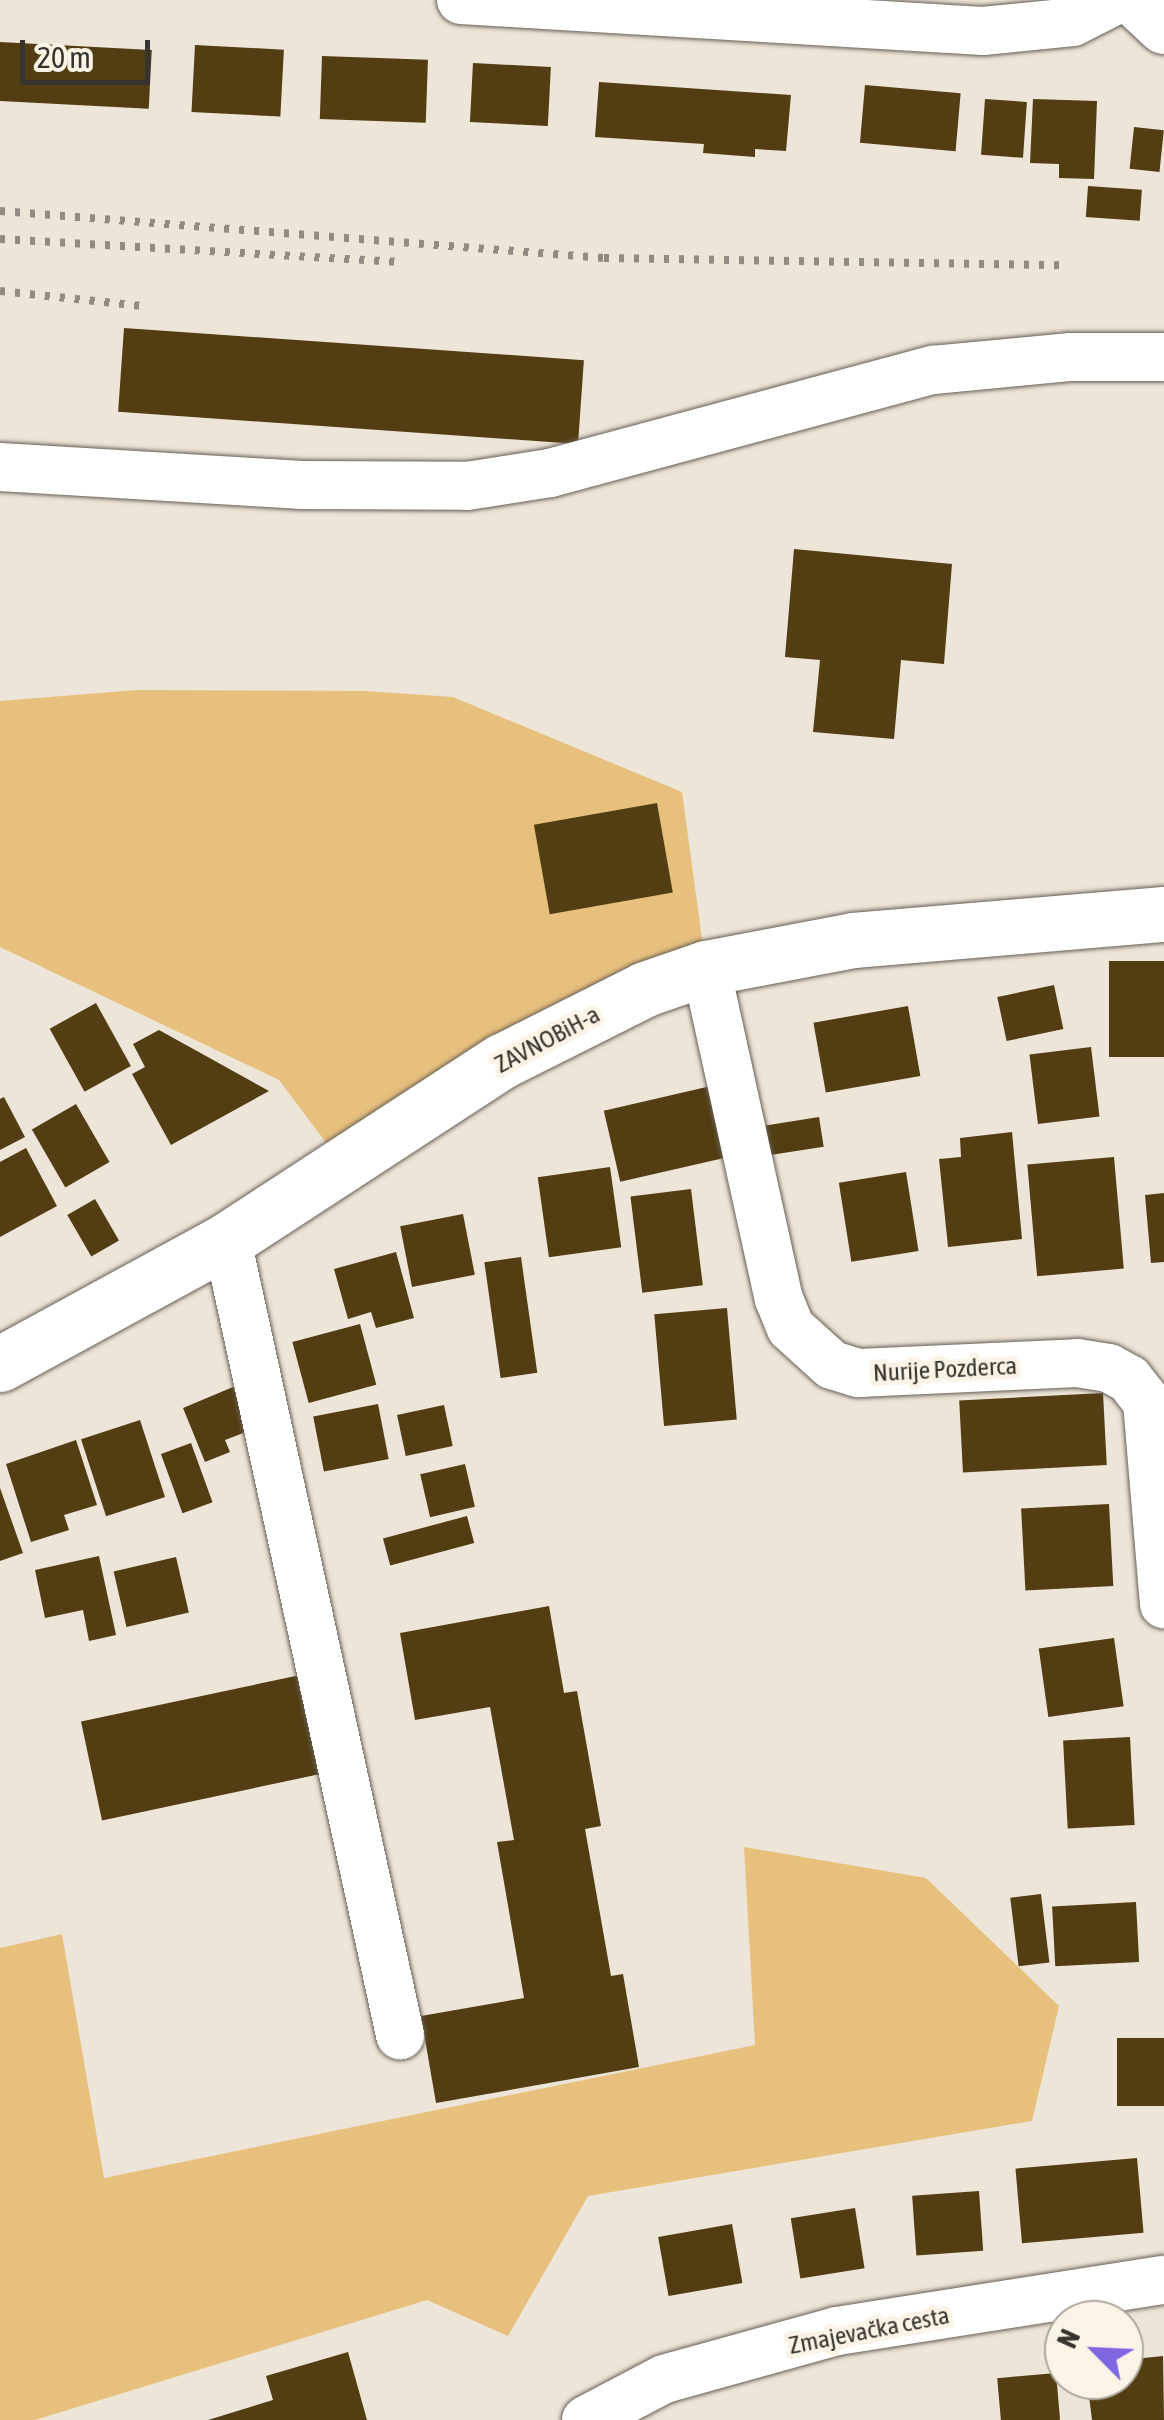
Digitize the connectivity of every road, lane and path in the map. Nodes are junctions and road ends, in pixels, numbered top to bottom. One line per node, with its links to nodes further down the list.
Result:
1 (461, 0): 2 (street)
2 (1116, 0)
3 (1136, 0): 4 (main road)
4 (1164, 26)
5 (1164, 357): 6 (street)
6 (0, 468)
7 (1164, 914): 8 (main road, ZAVNOBiH-a)
8 (706, 968): 9 (main road, ZAVNOBiH-a); 11 (street, Nurije Pozderca)
9 (227, 1240): 10 (main road, ZAVNOBiH-a); 12 (street)
10 (0, 1364)
11 (1164, 1604)
12 (400, 2035)
13 (1164, 2280): 14 (street, Zmajevačka cesta)
14 (598, 2417)

